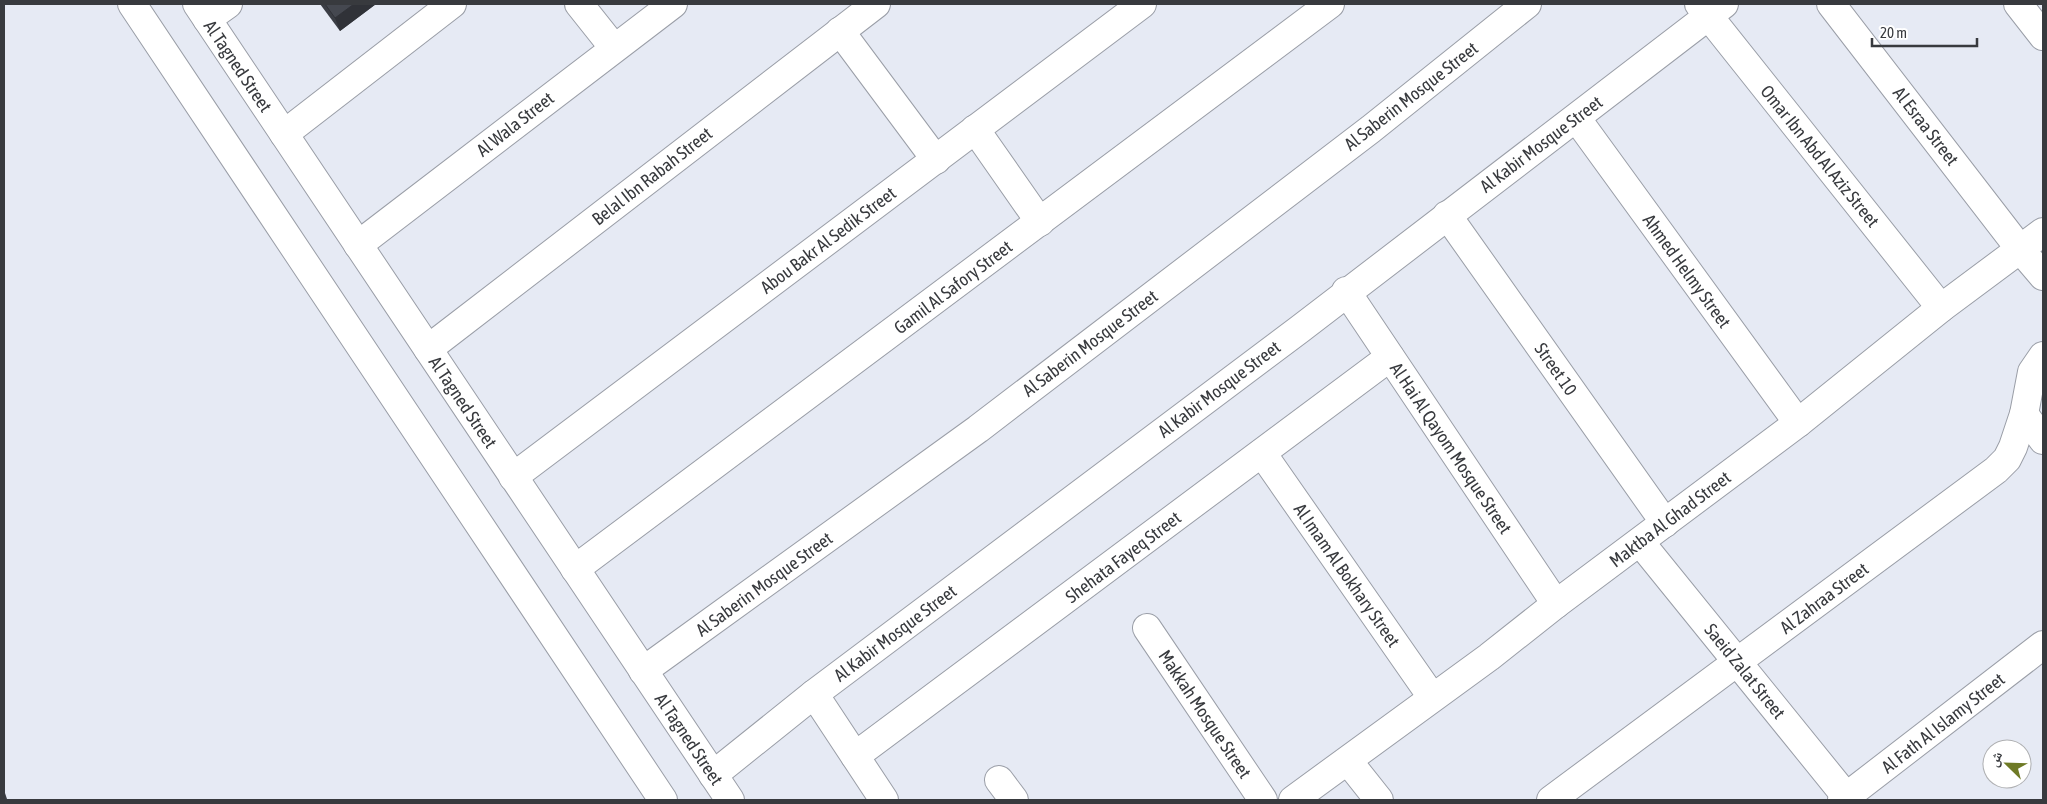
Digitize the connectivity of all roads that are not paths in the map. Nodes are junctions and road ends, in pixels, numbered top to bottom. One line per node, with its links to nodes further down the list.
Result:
1 (132, 4): 50 (main road)
2 (452, 4): 18 (main road)
3 (579, 4): 15 (main road)
4 (673, 4): 15 (main road, Al Wala Street)
5 (876, 4): 13 (main road, Belal Ibn Rabah Street)
6 (1142, 4): 17 (main road, Abou Bakr Al Sedik Street)
7 (1330, 4): 21 (main road, Gamil Al Safory Street)
8 (1527, 4): 43 (main road, Al Saberin Mosque Street)
9 (1831, 4): 24 (main road, Al Esraa Street)
10 (2018, 4): 14 (main road)
11 (1711, 8): 16 (main road, Al Kabir Mosque Street); 27 (main road, Omar Ibn Abd Al Aziz Street)
12 (211, 9): 18 (main road, Al Tagned Street)
13 (840, 31): 19 (main road); 28 (main road, Belal Ibn Rabah Street)
14 (2043, 36)
15 (614, 48): 23 (main road, Al Wala Street)
16 (1577, 118): 20 (main road, Al Kabir Mosque Street); 32 (main road, Ahmed Helmy Street)
17 (975, 129): 19 (main road, Abou Bakr Al Sedik Street); 21 (main road)
18 (284, 134): 23 (main road, Al Tagned Street)
19 (936, 160): 35 (main road, Abou Bakr Al Sedik Street)
20 (1448, 215): 26 (main road, Al Kabir Mosque Street); 36 (main road, Street 10)
21 (1040, 222): 38 (main road, Gamil Al Safory Street)
22 (2043, 232): 24 (main road, Maktba Al Ghad Street)
23 (358, 245): 28 (main road, Al Tagned Street)
24 (2020, 249): 25 (main road, Al Esraa Street); 27 (main road, Maktba Al Ghad Street)
25 (2043, 276)
26 (1346, 291): 30 (main road, Al Hai Al Qayom Mosque Street); 44 (main road, Al Kabir Mosque Street)
27 (1941, 308): 32 (main road, Maktba Al Ghad Street)
28 (428, 349): 35 (main road, Al Tagned Street)
29 (2043, 356): 31 (main road, Al Zahraa Street)
30 (1390, 357): 34 (main road, Shehata Fayeq Street); 39 (main road, Al Hai Al Qayom Mosque Street)
31 (2024, 414): 33 (main road); 42 (main road, Al Zahraa Street)
32 (1798, 423): 36 (main road, Maktba Al Ghad Street)
33 (2043, 440)
34 (1262, 453): 45 (main road, Al Imam Al Bokhary Street); 46 (main road, Shehata Fayeq Street)
35 (513, 476): 38 (main road, Al Tagned Street)
36 (1665, 523): 37 (main road, Maktba Al Ghad Street)
37 (1640, 542): 39 (main road, Maktba Al Ghad Street); 42 (main road, Saeid Zalat Street)
38 (575, 569): 43 (main road, Al Tagned Street)
39 (1556, 604): 45 (main road, Maktba Al Ghad Street)
40 (1147, 628): 53 (main road, Makkah Mosque Street)
41 (2043, 645): 49 (main road, Al Fath Al Islamy Street)
42 (1737, 662): 49 (main road, Saeid Zalat Street); 56 (main road, Al Zahraa Street)
43 (643, 671): 48 (main road, Al Tagned Street)
44 (814, 694): 46 (main road); 48 (main road, Al Kabir Mosque Street)
45 (1432, 697): 47 (main road, Maktba Al Ghad Street)
46 (855, 756): 52 (main road)
47 (1348, 761): 54 (main road, Maktba Al Ghad Street); 55 (main road)
48 (713, 775): 51 (main road, Al Tagned Street)
49 (1846, 799)
50 (663, 800)
51 (730, 800)
52 (884, 800)
53 (1264, 800)
54 (1293, 800)
55 (1380, 800)
56 (1550, 800)

